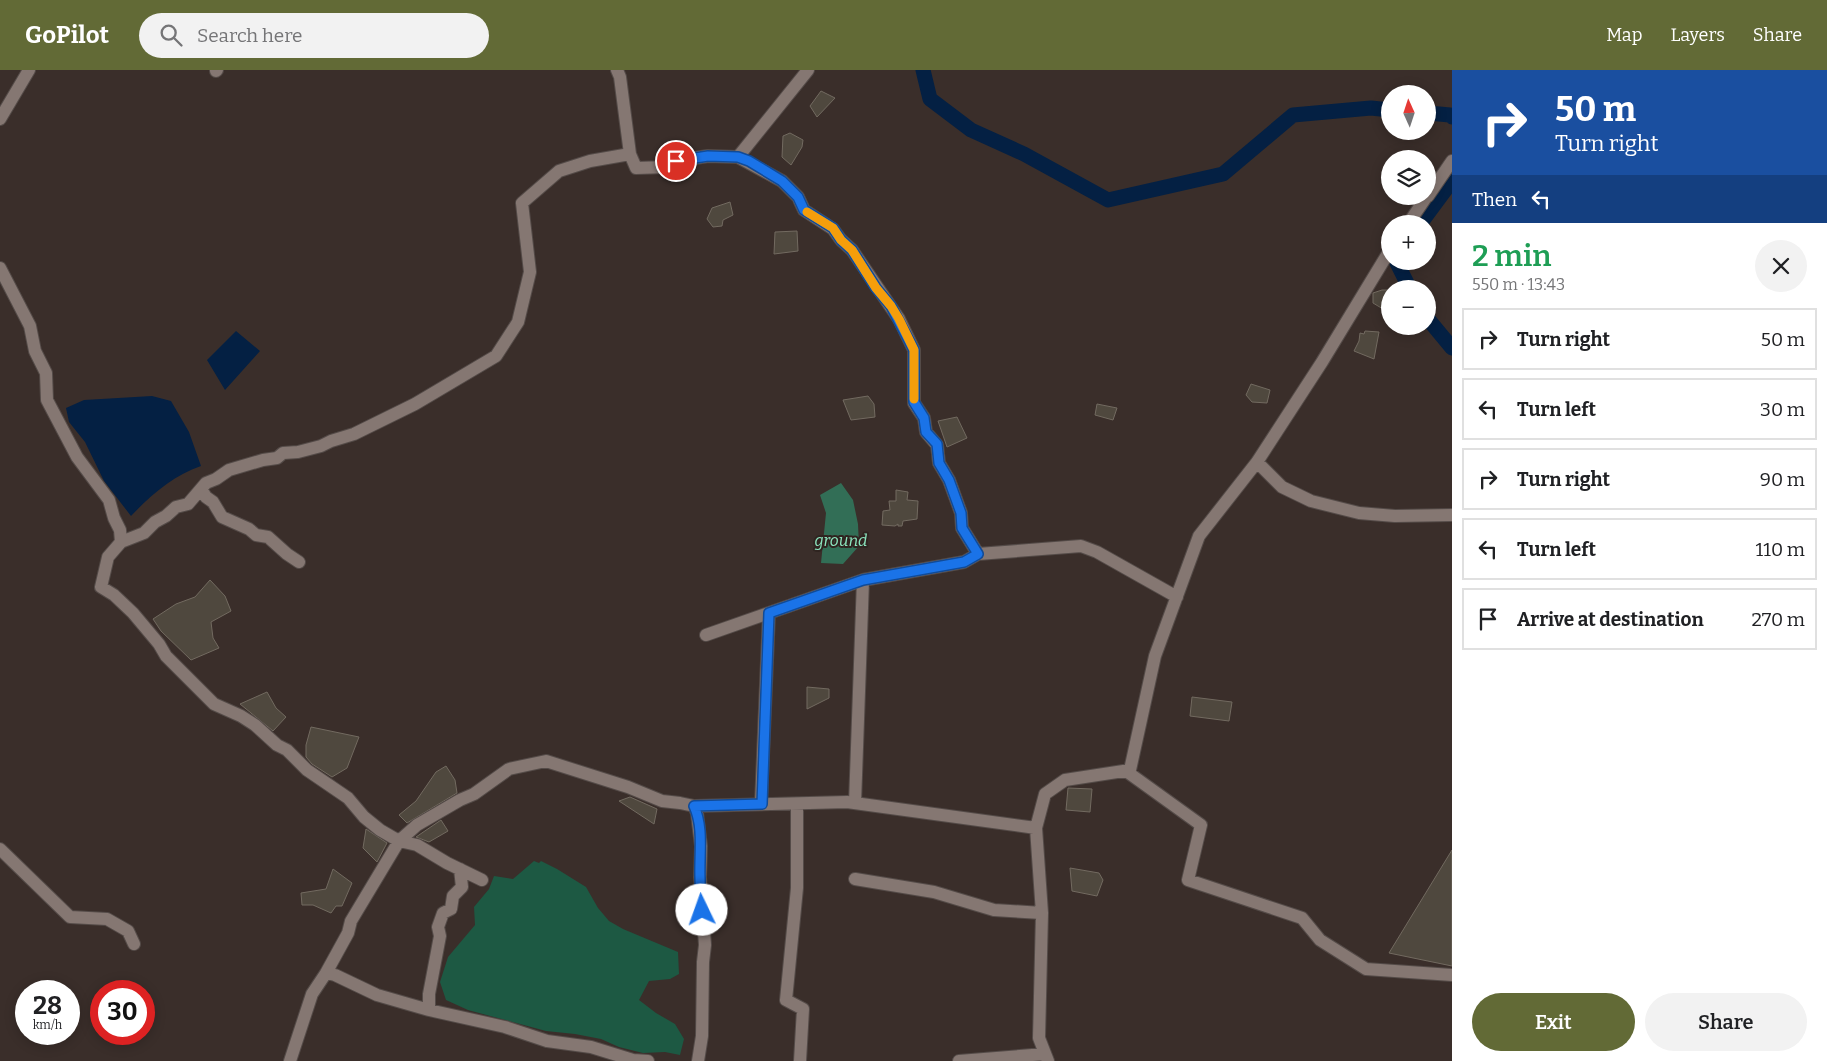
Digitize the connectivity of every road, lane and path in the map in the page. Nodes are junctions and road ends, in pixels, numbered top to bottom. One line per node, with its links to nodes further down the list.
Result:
1 (30, 70): 4 (street)
2 (617, 70): 5 (street)
3 (808, 70): 6 (street)
4 (0, 119)
5 (630, 154): 6 (street); 12 (street)
6 (738, 157): 15 (street)
7 (1451, 162): 8 (street)
8 (1436, 183)
9 (1381, 265): 11 (street)
10 (0, 268): 14 (street)
11 (1257, 462): 13 (street); 18 (street)
12 (201, 489): 14 (street); 16 (street)
13 (1452, 516)
14 (120, 542): 27 (street)
15 (978, 554): 17 (street); 18 (street)
16 (299, 562)
17 (863, 580): 19 (street); 22 (street)
18 (1177, 597): 21 (street)
19 (769, 613): 20 (street); 23 (street)
20 (706, 635)
21 (1126, 771): 26 (street); 35 (street)
22 (855, 803): 24 (street); 26 (street)
23 (762, 804): 24 (street); 25 (street)
24 (797, 804): 41 (street)
25 (694, 806): 27 (street); 40 (street)
26 (1036, 828): 32 (street)
27 (399, 841): 29 (street); 34 (street)
28 (0, 850): 33 (street)
29 (460, 869): 31 (street); 36 (street)
30 (855, 879): 32 (street)
31 (482, 880)
32 (1042, 913): 37 (street)
33 (134, 944)
34 (326, 973): 36 (street); 38 (street)
35 (1452, 975)
36 (429, 1010): 39 (street)
37 (1046, 1057): 42 (street)
38 (290, 1061)
39 (648, 1061)
40 (698, 1061)
41 (800, 1061)
42 (959, 1061)

